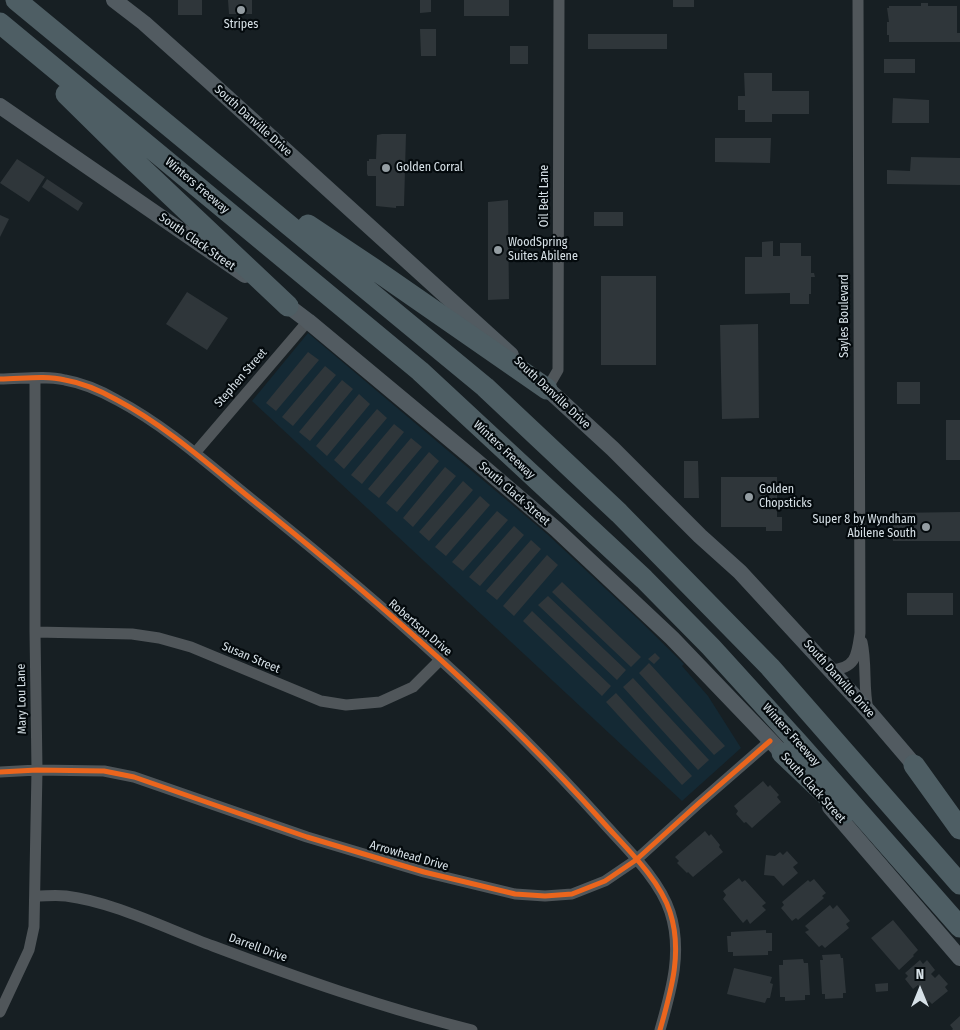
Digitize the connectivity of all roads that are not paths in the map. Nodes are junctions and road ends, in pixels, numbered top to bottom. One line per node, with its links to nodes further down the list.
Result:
1 (16, 0): 8 (highway)
2 (114, 0): 13 (main road, South Danville Drive)
3 (559, 0): 13 (street, Oil Belt Lane)
4 (858, 0): 16 (street, Sayles Boulevard)
5 (0, 23): 29 (highway, Winters Freeway)
6 (0, 29): 9 (highway)
7 (0, 106): 9 (main road, South Clack Street)
8 (218, 166): 13 (highway); 27 (highway)
9 (288, 306): 10 (main road, South Clack Street)
10 (308, 321): 14 (street, Stephen Street); 20 (main road, South Clack Street)
11 (35, 378): 12 (street, Robertson Drive); 14 (street, Robertson Drive); 15 (street, Mary Lou Lane)
12 (0, 379)
13 (547, 389): 18 (main road, South Danville Drive)
14 (195, 453): 17 (street, Robertson Drive)
15 (35, 632): 17 (street, Susan Street); 22 (street, Mary Lou Lane)
16 (860, 633): 18 (street, Sayles Boulevard); 19 (street, Sayles Boulevard)
17 (441, 659): 26 (street, Robertson Drive)
18 (830, 670): 19 (main road, South Danville Drive)
19 (869, 712): 21 (main road, South Danville Drive)
20 (776, 747): 26 (street, Arrowhead Drive); 29 (highway); 30 (main road, South Clack Street)
21 (914, 765): 24 (main road, South Danville Drive); 25 (highway)
22 (37, 770): 23 (street, Arrowhead Drive); 26 (street, Arrowhead Drive); 28 (street, Mary Lou Lane)
23 (0, 772)
24 (960, 818)
25 (960, 829)
26 (636, 860): 33 (street, Robertson Drive)
27 (960, 884)
28 (36, 896): 31 (street, Mary Lou Lane); 32 (street, Darrell Drive)
29 (955, 921)
30 (960, 958)
31 (0, 1012)
32 (472, 1030)
33 (660, 1030)

